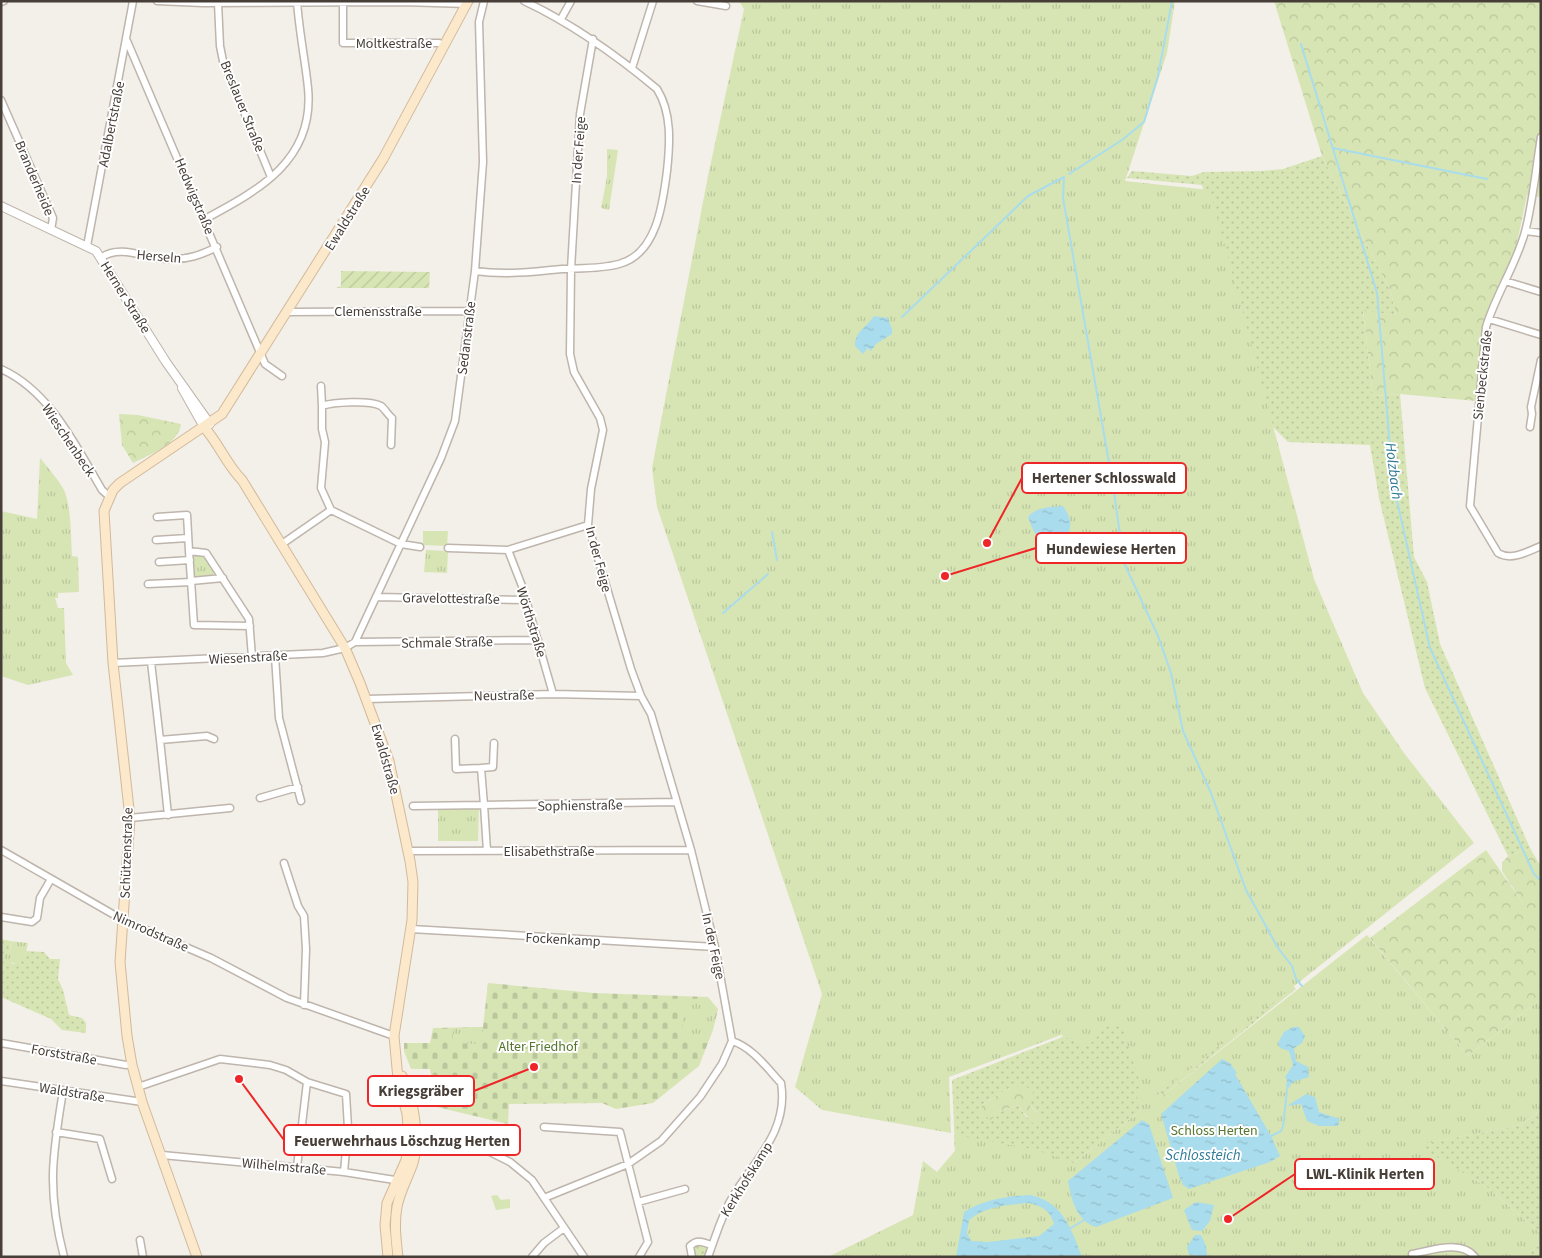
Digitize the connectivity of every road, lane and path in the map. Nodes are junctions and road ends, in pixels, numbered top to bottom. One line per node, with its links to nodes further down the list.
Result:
1 (133, 1): 15 (street, Adalbertstraße)
2 (157, 1): 8 (street)
3 (484, 1): 30 (street, Sedanstraße)
4 (524, 1): 13 (street)
5 (571, 1): 13 (street)
6 (653, 1): 17 (street)
7 (696, 1): 12 (street)
8 (221, 2): 9 (street); 20 (street, Breslauer Straße)
9 (297, 2): 10 (street); 20 (street)
10 (343, 2): 11 (street); 16 (street, Moltkestraße)
11 (467, 3): 16 (main road, Ewaldstraße)
12 (726, 6)
13 (561, 19): 14 (street)
14 (593, 39): 17 (street); 29 (street, In der Feige)
15 (127, 41): 22 (street, Hedwigstraße); 26 (street, Adalbertstraße)
16 (445, 45): 34 (main road, Ewaldstraße)
17 (632, 68): 29 (street)
18 (1, 100): 23 (street, Branderheide)
19 (1541, 137): 24 (street, Sienbeckstraße)
20 (271, 177): 22 (street)
21 (1, 206): 23 (street, Herner Straße)
22 (205, 219): 27 (street, Hedwigstraße)
23 (51, 230): 26 (street, Herner Straße)
24 (1526, 231): 25 (street); 31 (street, Sienbeckstraße)
25 (1541, 233)
26 (87, 246): 28 (street, Herner Straße)
27 (217, 248): 28 (street, Herseln); 37 (street, Hedwigstraße)
28 (102, 257): 43 (street, Herner Straße)
29 (571, 268): 30 (street); 49 (street, In der Feige)
30 (474, 271): 33 (street, Sedanstraße)
31 (1505, 281): 32 (street); 35 (street, Sienbeckstraße)
32 (1541, 292)
33 (470, 311): 34 (street, Clemensstraße); 53 (street, Sedanstraße)
34 (286, 312): 37 (main road, Ewaldstraße)
35 (1489, 319): 36 (street); 54 (street, Sienbeckstraße)
36 (1541, 335)
37 (261, 352): 40 (street, Hedwigstraße); 43 (main road, Ewaldstraße)
38 (1541, 360): 44 (street)
39 (1, 369): 46 (street, Wieschenbeck)
40 (282, 376)
41 (321, 386): 42 (street)
42 (322, 406): 45 (street); 47 (street)
43 (207, 426): 46 (main road, Schützenstraße); 52 (main road, Ewaldstraße)
44 (1530, 427)
45 (391, 445)
46 (110, 497): 73 (main road, Schützenstraße)
47 (331, 510): 52 (street); 53 (street)
48 (157, 517): 50 (street)
49 (588, 525): 57 (street); 75 (street, In der Feige)
50 (188, 538): 51 (street); 58 (street)
51 (156, 540)
52 (282, 544): 69 (main road, Ewaldstraße)
53 (401, 544): 55 (street); 64 (street, Sedanstraße)
54 (1541, 546)
55 (420, 547)
56 (448, 548): 57 (street)
57 (508, 550): 65 (street, Wörthstraße)
58 (189, 551): 59 (street); 61 (street)
59 (190, 560): 60 (street); 62 (street)
60 (159, 562)
61 (223, 578): 62 (street); 66 (street)
62 (191, 582): 63 (street); 66 (street)
63 (148, 584)
64 (376, 597): 65 (street, Gravelottestraße); 68 (street, Sedanstraße)
65 (526, 600): 67 (street, Wörthstraße)
66 (250, 626): 70 (street)
67 (538, 640): 68 (street, Schmale Straße); 74 (street, Wörthstraße)
68 (355, 642): 69 (street)
69 (345, 648): 71 (street, Wiesenstraße); 76 (main road, Ewaldstraße)
70 (252, 656): 71 (street, Wiesenstraße); 72 (street, Wiesenstraße)
71 (275, 656): 82 (street)
72 (151, 662): 73 (street, Wiesenstraße); 79 (street)
73 (113, 663): 90 (main road, Schützenstraße)
74 (553, 694): 75 (street, Neustraße); 76 (street, Neustraße)
75 (641, 696): 85 (street, In der Feige)
76 (367, 699): 94 (main road, Ewaldstraße)
77 (214, 739): 79 (street)
78 (455, 739): 81 (street)
79 (160, 740): 89 (street)
80 (494, 742): 81 (street)
81 (481, 768): 86 (street)
82 (298, 787): 83 (street); 84 (street)
83 (260, 798)
84 (301, 801)
85 (676, 802): 86 (street, Sophienstraße); 92 (street, In der Feige)
86 (484, 805): 87 (street, Sophienstraße); 93 (street)
87 (413, 806)
88 (230, 808): 89 (street)
89 (168, 815): 90 (street)
90 (130, 818): 98 (main road, Schützenstraße)
91 (1, 850): 96 (street, Nimrodstraße)
92 (691, 850): 93 (street, Elisabethstraße); 100 (street, In der Feige)
93 (487, 851): 94 (street, Elisabethstraße)
94 (408, 852): 99 (main road, Ewaldstraße)
95 (284, 862): 101 (street)
96 (51, 879): 97 (street); 98 (street, Nimrodstraße)
97 (1, 917)
98 (123, 920): 101 (street, Nimrodstraße); 108 (main road, Schützenstraße)
99 (411, 930): 100 (street, Fockenkamp); 102 (main road, Ewaldstraße)
100 (715, 947): 103 (street, In der Feige)
101 (304, 1005): 102 (street, Nimrodstraße)
102 (394, 1036): 112 (main road, Ewaldstraße)
103 (732, 1041): 115 (street); 125 (street, Kerkhofskamp)
104 (1, 1043): 105 (street, Forststraße)
105 (126, 1065)
106 (1, 1081): 109 (street, Waldstraße)
107 (307, 1082): 108 (street); 116 (street); 117 (street)
108 (138, 1087): 110 (main road, Schützenstraße)
109 (63, 1091): 110 (street, Waldstraße); 113 (street)
110 (142, 1102): 114 (main road, Schützenstraße)
111 (544, 1127): 115 (street)
112 (413, 1129): 119 (main road, Ewaldstraße); 121 (street)
113 (56, 1132): 118 (street); 127 (street)
114 (162, 1155): 116 (street, Wilhelmstraße); 129 (main road, Schützenstraße)
115 (628, 1164): 121 (street); 122 (street)
116 (297, 1167): 117 (street, Wilhelmstraße)
117 (344, 1172): 119 (street, Wilhelmstraße)
118 (112, 1179)
119 (401, 1181): 130 (main road); 131 (main road)
120 (685, 1189): 122 (street)
121 (544, 1198): 123 (street)
122 (638, 1202): 134 (street)
123 (564, 1228): 132 (street); 133 (street)
124 (140, 1240): 128 (street)
125 (711, 1246): 135 (street); 136 (street, Kerkhofskamp)
126 (1412, 1254): 137 (street)
127 (64, 1257)
128 (143, 1257)
129 (197, 1257)
130 (388, 1257)
131 (398, 1257)
132 (532, 1257)
133 (584, 1257)
134 (639, 1257)
135 (692, 1257)
136 (708, 1257)
137 (1475, 1257)

